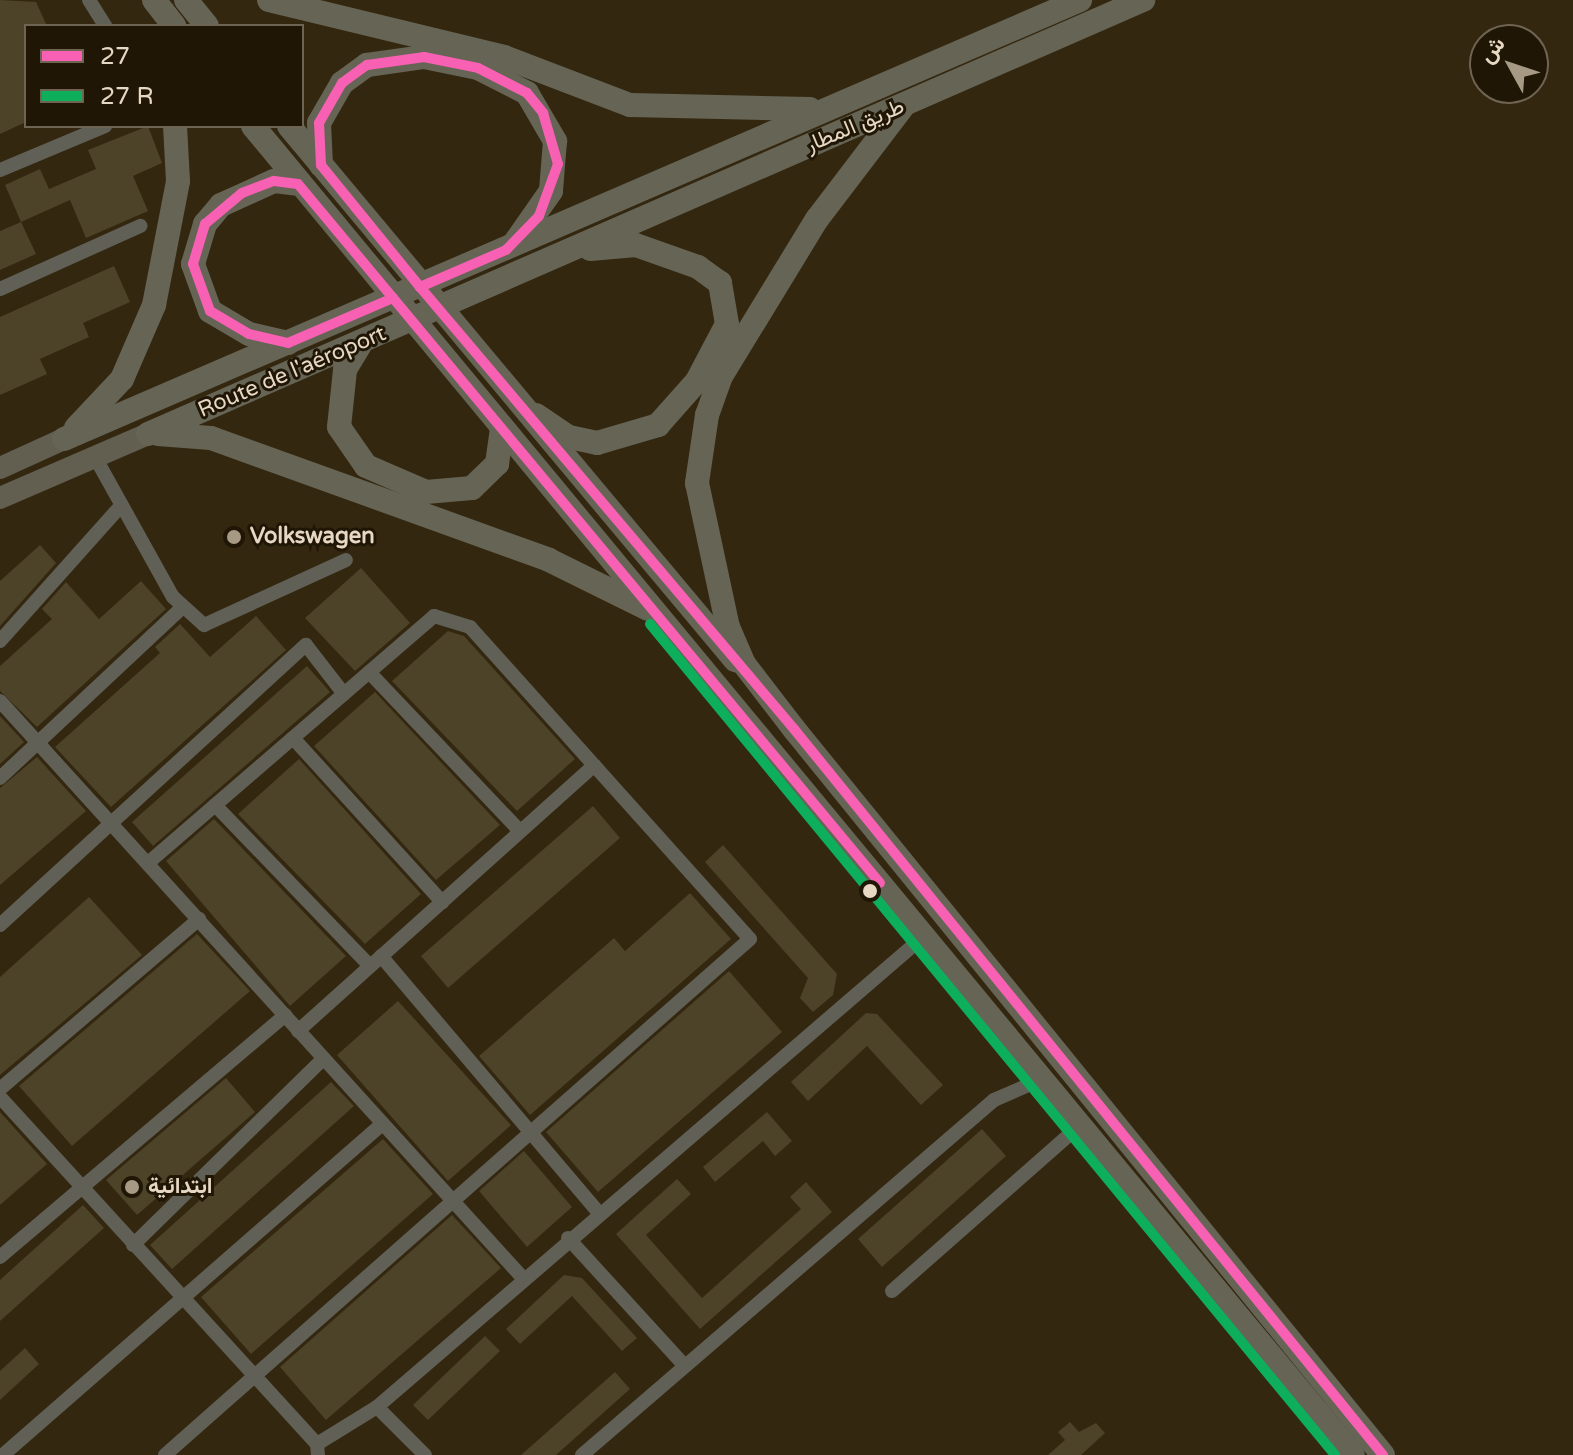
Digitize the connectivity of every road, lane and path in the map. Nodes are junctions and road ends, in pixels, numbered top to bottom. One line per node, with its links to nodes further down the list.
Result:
1 (89, 0): 8 (street)
2 (143, 0): 9 (highway)
3 (154, 0): 10 (highway)
4 (186, 0): 11 (highway)
5 (269, 0): 14 (highway)
6 (1080, 0): 12 (highway, طريق المطار)
7 (1143, 0): 13 (highway, طريق المطار)
8 (104, 24)
9 (151, 24)
10 (172, 24)
11 (205, 24)
12 (912, 70): 13 (highway); 14 (highway, طريق المطار)
13 (914, 101): 24 (highway, طريق المطار); 45 (highway)
14 (820, 109): 23 (highway, طريق المطار)
15 (100, 128): 20 (street)
16 (175, 128): 33 (highway)
17 (255, 128): 21 (highway)
18 (291, 128): 19 (highway)
19 (321, 165): 23 (highway); 30 (highway)
20 (0, 170)
21 (298, 184): 26 (highway); 31 (highway)
22 (140, 226): 25 (street)
23 (506, 250): 26 (highway, Route de l'aéroport)
24 (567, 251): 27 (highway, Route de l'aéroport); 30 (highway)
25 (0, 289)
26 (288, 343): 28 (highway, Route de l'aéroport)
27 (361, 343): 29 (highway, Route de l'aéroport); 31 (highway)
28 (236, 365): 29 (highway); 33 (highway, Route de l'aéroport)
29 (248, 391): 32 (highway, Route de l'aéroport)
30 (507, 393): 45 (highway)
31 (502, 429): 40 (highway)
32 (148, 434): 34 (main road); 40 (highway)
33 (64, 439): 35 (main road)
34 (95, 457): 36 (main road); 37 (street)
35 (0, 468)
36 (0, 498)
37 (118, 509): 39 (street); 41 (street)
38 (346, 560): 39 (street)
39 (183, 607): 47 (street)
40 (661, 615): 57 (highway)
41 (0, 641)
42 (369, 672): 43 (street); 48 (street); 52 (street)
43 (344, 694): 46 (street); 51 (street)
44 (0, 701): 47 (street)
45 (794, 729): 81 (highway)
46 (293, 738): 50 (street); 54 (street)
47 (39, 743): 49 (street); 51 (street)
48 (594, 765): 52 (street); 67 (street)
49 (0, 778)
50 (215, 805): 53 (street); 58 (street)
51 (111, 823): 53 (street); 56 (street)
52 (520, 831): 54 (street)
53 (148, 863): 55 (street)
54 (442, 902): 58 (street)
55 (199, 919): 59 (street); 63 (street)
56 (0, 925)
57 (923, 937): 62 (highway); 70 (street)
58 (376, 961): 60 (street); 67 (street)
59 (285, 1015): 60 (street); 68 (street)
60 (298, 1031): 61 (street)
61 (323, 1059): 65 (street); 72 (street)
62 (1040, 1080): 66 (highway); 77 (street)
63 (0, 1089)
64 (0, 1097): 68 (street)
65 (381, 1125): 69 (street); 76 (street)
66 (1080, 1125): 75 (street); 81 (highway)
67 (529, 1131): 69 (street); 70 (street)
68 (82, 1187): 72 (street); 73 (street)
69 (448, 1202): 74 (street); 78 (street)
70 (598, 1212): 71 (street)
71 (568, 1238): 74 (street); 77 (street)
72 (133, 1245): 76 (street)
73 (0, 1257)
74 (522, 1277): 79 (street)
75 (892, 1291)
76 (183, 1302): 78 (street); 82 (street)
77 (685, 1366): 85 (street)
78 (250, 1379): 80 (street); 83 (street)
79 (377, 1407): 80 (street); 84 (street)
80 (317, 1450)
81 (1367, 1452)
82 (3, 1455)
83 (165, 1455)
84 (425, 1455)
85 (582, 1455)

